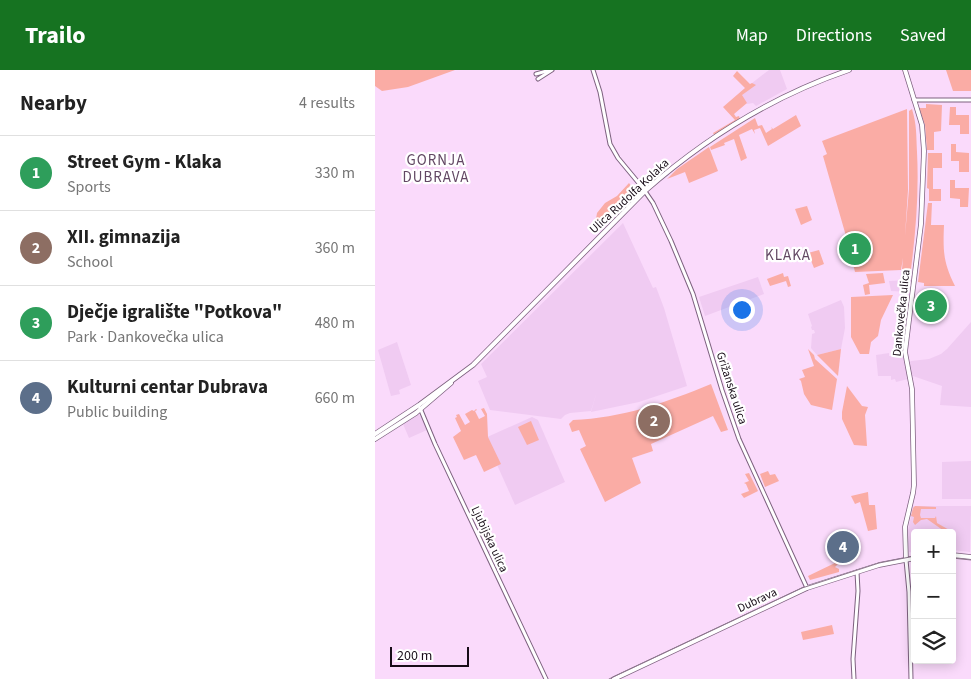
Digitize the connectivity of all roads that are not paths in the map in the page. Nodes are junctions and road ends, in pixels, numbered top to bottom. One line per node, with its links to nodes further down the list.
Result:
1 (552, 70): 5 (street); 6 (street)
2 (593, 70): 9 (street, Grižanska ulica)
3 (849, 70): 9 (main road, Ulica Rudolfa Kolaka)
4 (905, 70): 7 (main road, Dankovečka ulica)
5 (536, 74)
6 (538, 79)
7 (913, 100): 8 (street); 16 (main road, Dankovečka ulica)
8 (971, 100)
9 (645, 191): 10 (main road, Ulica Rudolfa Kolaka); 18 (street, Grižanska ulica)
10 (420, 407): 11 (main road, Ulica Rudolfa Kolaka); 12 (main road, Ulica Rudolfa Kolaka); 19 (street, Ljubijska ulica)
11 (375, 434)
12 (375, 439)
13 (956, 555): 14 (main road)
14 (971, 557)
15 (911, 559): 16 (main road, Dubrava)
16 (906, 560): 17 (main road, Dubrava); 22 (street)
17 (857, 572): 18 (main road, Dubrava); 21 (street)
18 (807, 588): 20 (main road, Dubrava)
19 (547, 679)
20 (614, 679)
21 (854, 679)
22 (911, 679)

